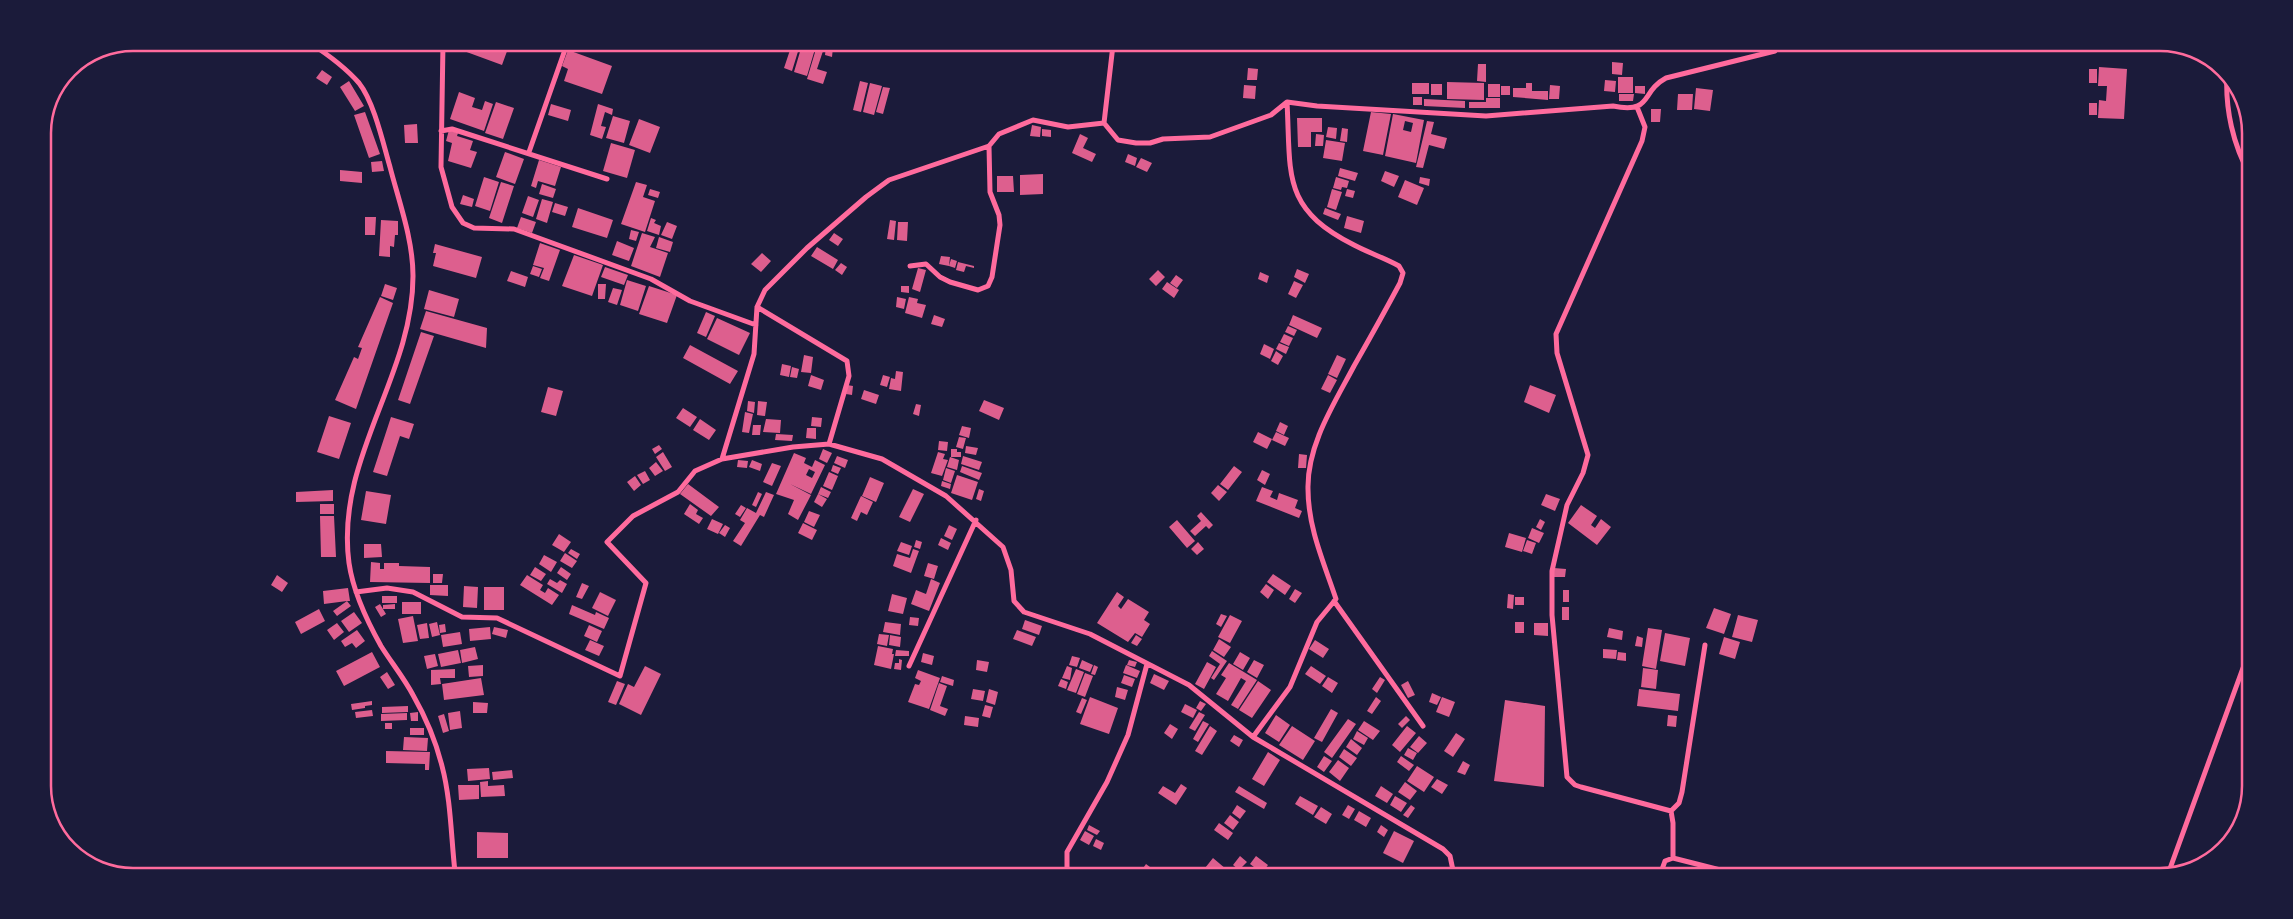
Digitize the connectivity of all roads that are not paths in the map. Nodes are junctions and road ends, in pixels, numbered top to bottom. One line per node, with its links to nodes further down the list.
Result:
1 (322, 51): 21 (street)
2 (442, 51): 10 (street)
3 (565, 51): 12 (street)
4 (1112, 51): 9 (street)
5 (1775, 51): 8 (street)
6 (2226, 85): 13 (street)
7 (1287, 102): 8 (street); 9 (street); 22 (street)
8 (1637, 107): 29 (street)
9 (1104, 124): 11 (street)
10 (441, 131): 12 (street); 17 (street)
11 (989, 146): 15 (street); 16 (street)
12 (529, 152): 14 (street)
13 (2242, 161)
14 (608, 179)
15 (910, 266)
16 (757, 308): 17 (street); 18 (street)
17 (756, 325): 19 (street)
18 (829, 444): 19 (street); 20 (street)
19 (722, 459): 21 (street)
20 (976, 520): 24 (street); 25 (street)
21 (356, 592): 32 (street)
22 (1334, 602): 27 (street); 28 (street)
23 (1705, 645): 29 (street)
24 (1147, 664): 28 (street); 33 (street)
25 (908, 666)
26 (2242, 671): 31 (street)
27 (1423, 726)
28 (1253, 737): 34 (street)
29 (1671, 811): 30 (street)
30 (1673, 858): 35 (street); 36 (street)
31 (2171, 867)
32 (455, 868)
33 (1067, 868)
34 (1453, 868)
35 (1662, 868)
36 (1710, 868)

